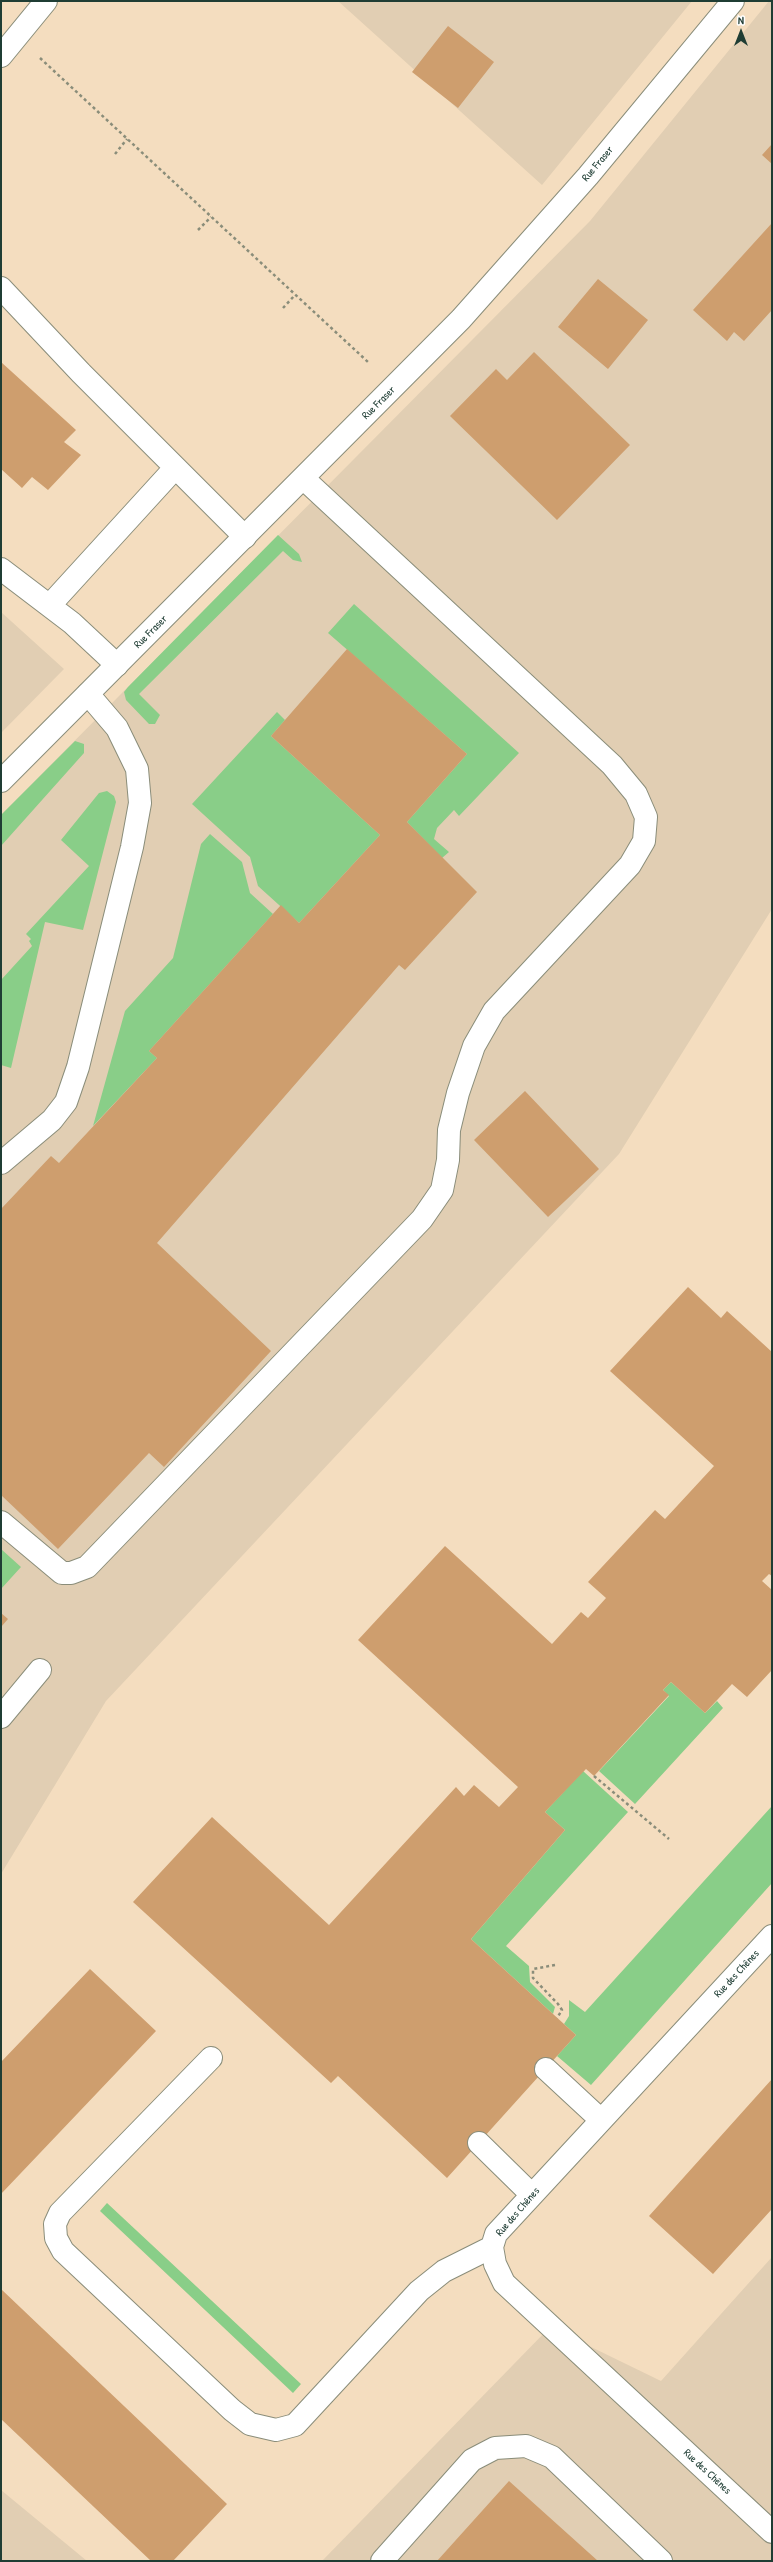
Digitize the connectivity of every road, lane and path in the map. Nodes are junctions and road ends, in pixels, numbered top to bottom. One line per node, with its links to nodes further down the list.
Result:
1 (46, 1): 4 (main road)
2 (733, 1): 14 (main road, Rue Fraser)
3 (36, 55): 5 (path)
4 (1, 56)
5 (126, 139): 6 (path); 7 (path)
6 (115, 154)
7 (211, 217): 8 (path); 10 (path)
8 (198, 230)
9 (1, 288): 13 (main road)
10 (295, 295): 11 (path); 12 (path)
11 (283, 308)
12 (368, 362)
13 (175, 468): 15 (main road); 17 (main road)
14 (304, 479): 15 (main road, Rue Fraser); 22 (main road)
15 (245, 537): 18 (main road, Rue Fraser)
16 (1, 569): 17 (main road)
17 (50, 606): 18 (main road)
18 (117, 665): 19 (main road, Rue Fraser)
19 (88, 694): 20 (main road, Rue Fraser); 21 (main road)
20 (1, 782)
21 (1, 1163)
22 (1, 1522)
23 (40, 1670): 24 (main road)
24 (1, 1717)
25 (594, 1776): 26 (path)
26 (668, 1839)
27 (772, 1936): 32 (main road, Rue des Chênes)
28 (555, 1965): 29 (path)
29 (557, 2018)
30 (211, 2058): 35 (main road)
31 (546, 2069): 32 (main road)
32 (601, 2120): 34 (main road, Rue des Chênes)
33 (479, 2143): 34 (main road)
34 (532, 2195): 35 (main road, Rue des Chênes)
35 (492, 2247): 36 (main road, Rue des Chênes)
36 (772, 2532)
37 (382, 2561): 38 (main road)
38 (661, 2561)

